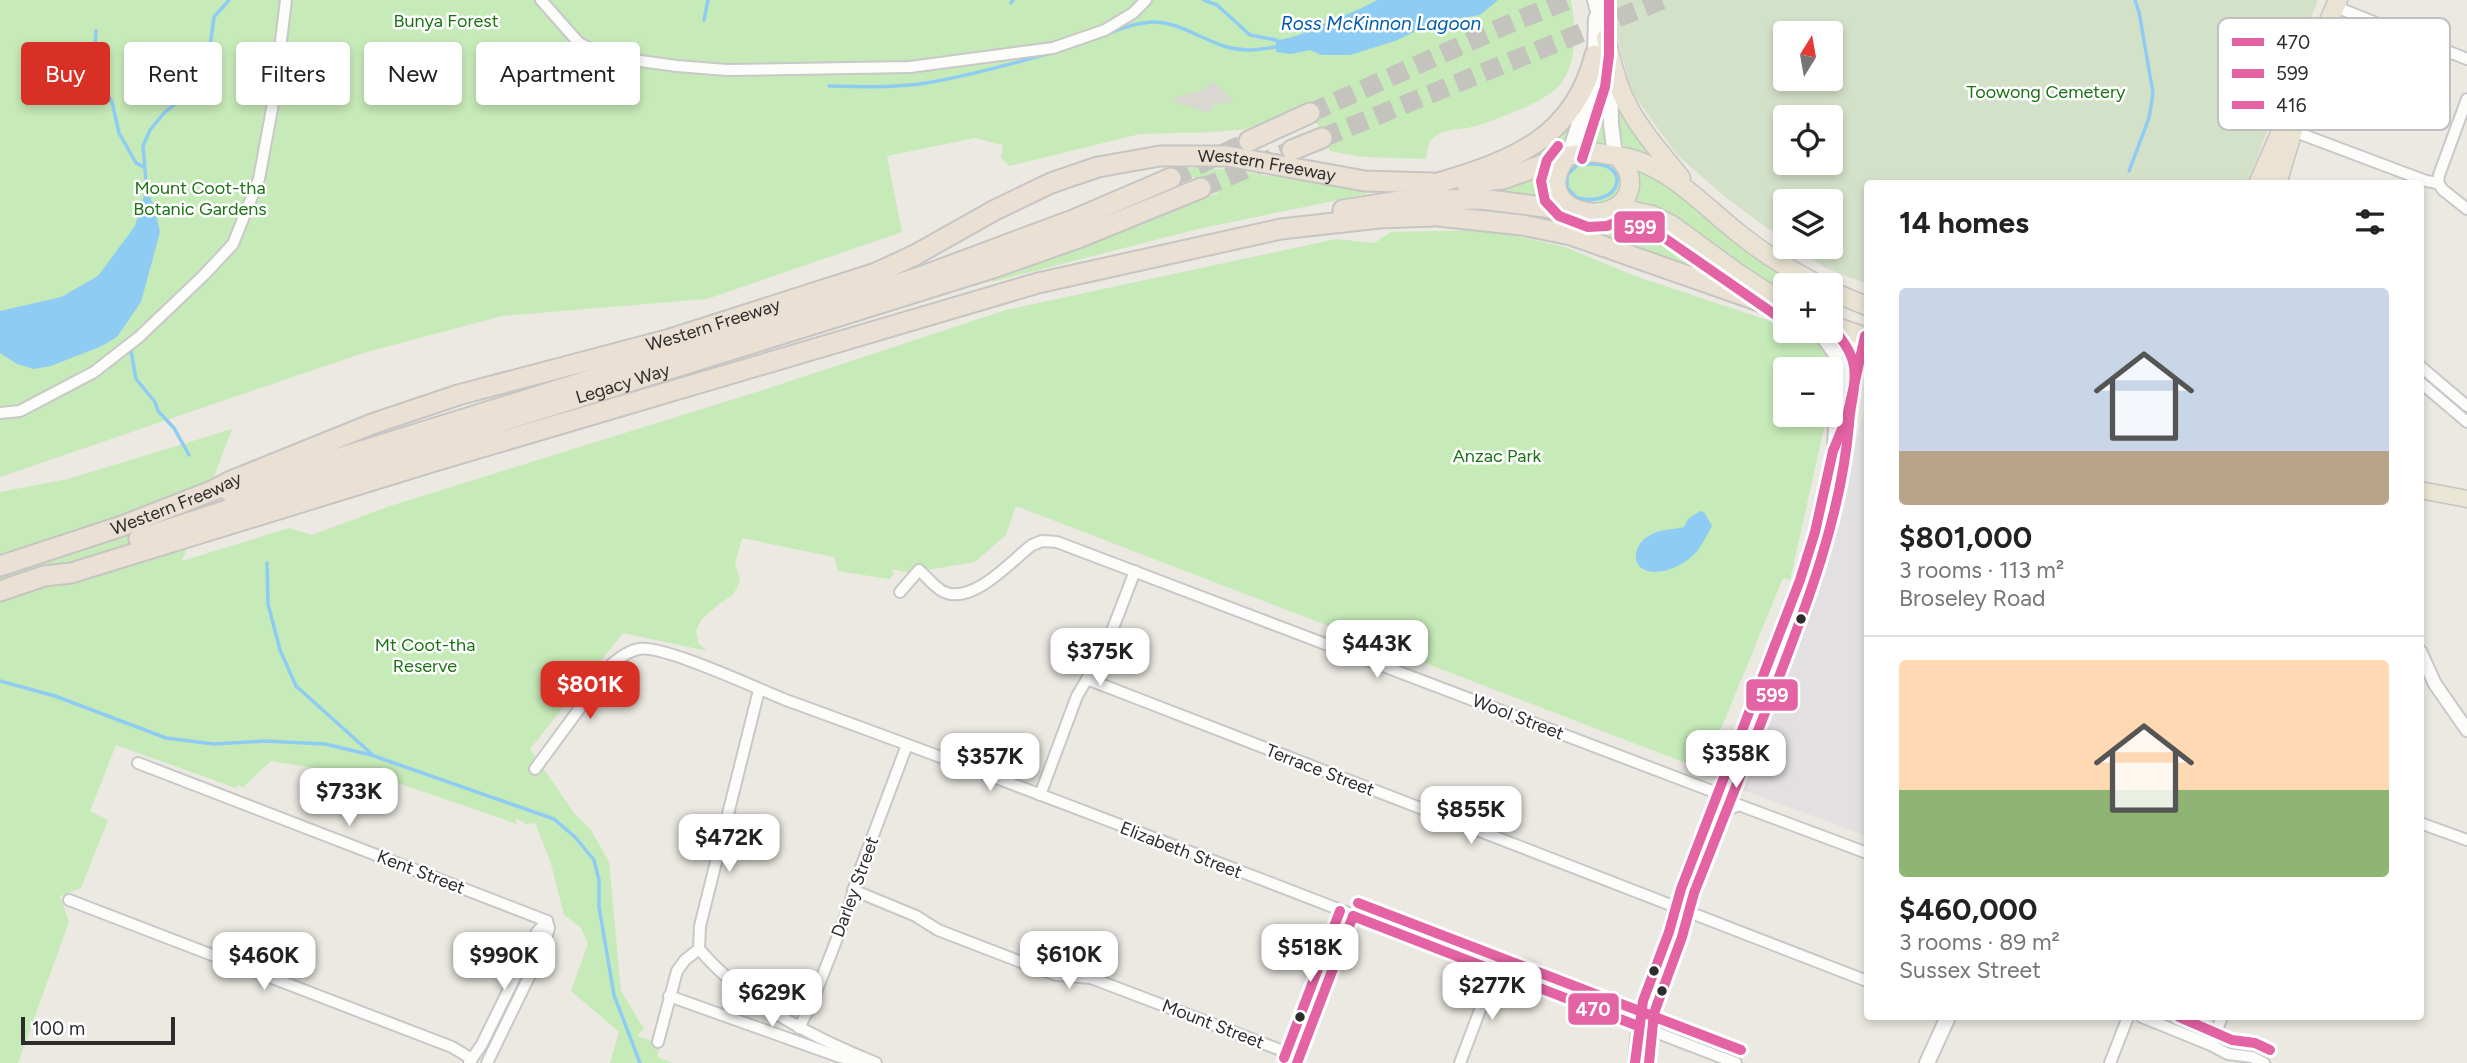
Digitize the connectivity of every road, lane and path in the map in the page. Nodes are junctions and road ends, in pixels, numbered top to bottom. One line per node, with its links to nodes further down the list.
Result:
1 (286, 0): 47 (street)
2 (541, 0): 8 (street)
3 (1146, 0): 12 (street)
4 (1596, 3): 7 (main road); 10 (main road)
5 (2337, 3): 6 (street)
6 (2372, 18)
7 (1606, 38): 20 (main road); 31 (highway)
8 (578, 42)
9 (2450, 52): 11 (street)
10 (1595, 55): 21 (main road); 30 (highway)
11 (2467, 59)
12 (640, 61)
13 (2467, 99): 28 (street)
14 (1310, 113): 18 (highway)
15 (2282, 130): 23 (highway)
16 (2293, 131): 24 (highway); 25 (highway); 26 (street)
17 (1322, 138): 19 (highway)
18 (1249, 141)
19 (1292, 150)
20 (1616, 155): 21 (highway); 31 (highway); 32 (highway)
21 (1568, 156): 30 (highway, Western Freeway); 34 (highway)
22 (1171, 178): 51 (highway, Legacy Way)
23 (2260, 180)
24 (2269, 180)
25 (2278, 180)
26 (2423, 180)
27 (2424, 180): 28 (street)
28 (2438, 183): 33 (street)
29 (1201, 188): 56 (highway, Legacy Way)
30 (1436, 197): 34 (highway); 38 (highway, Western Freeway); 51 (highway, Western Freeway); 56 (highway, Western Freeway)
31 (1704, 206): 35 (highway)
32 (1616, 207): 34 (highway); 37 (highway)
33 (2467, 209)
34 (1590, 213)
35 (1799, 273)
36 (1843, 296): 39 (highway)
37 (1773, 298)
38 (1773, 303)
39 (1864, 305)
40 (1843, 329): 41 (highway)
41 (1863, 336): 43 (street)
42 (2424, 369): 46 (street)
43 (1852, 373): 45 (street); 50 (street)
44 (2424, 385): 48 (street)
45 (1843, 389)
46 (2467, 406)
47 (0, 413)
48 (2467, 422)
49 (1834, 427): 50 (street)
50 (1833, 451): 66 (street)
51 (214, 490): 54 (highway, Western Freeway)
52 (2424, 492): 53 (main road)
53 (2467, 499)
54 (0, 566)
55 (1135, 571): 58 (street, Wool Street); 60 (street); 66 (street, Wool Street)
56 (44, 576): 57 (highway, Western Freeway)
57 (0, 591)
58 (900, 592)
59 (2424, 661): 62 (street)
60 (1087, 679): 67 (street); 74 (street, Terrace Street)
61 (760, 690): 63 (street, Elizabeth Street); 65 (street, Elizabeth Street); 77 (street)
62 (2467, 730)
63 (907, 745): 67 (street, Elizabeth Street); 72 (street, Darley Street)
64 (138, 764): 76 (street, Kent Street)
65 (535, 768)
66 (1717, 793): 71 (street)
67 (1040, 795): 75 (street, Elizabeth Street)
68 (2424, 824): 69 (street)
69 (2467, 840)
70 (1864, 852): 71 (street)
71 (1681, 889): 74 (street)
72 (853, 890): 87 (street, Darley Street); 90 (street, Mount Street)
73 (69, 900): 91 (street)
74 (1676, 908): 79 (street, Terrace Street); 86 (street)
75 (1353, 916): 78 (street, Elizabeth Street); 90 (street)
76 (547, 921): 91 (street); 92 (street)
77 (699, 949): 80 (street); 87 (street)
78 (1495, 970): 86 (street, Elizabeth Street); 95 (street)
79 (1864, 980)
80 (670, 996): 88 (street); 93 (street)
81 (1948, 1020): 98 (main road)
82 (1948, 1020): 99 (main road)
83 (2127, 1020): 100 (street)
84 (2149, 1020): 89 (street)
85 (2221, 1020): 89 (street)
86 (1638, 1026): 96 (street); 97 (street, Elizabeth Street)
87 (799, 1028): 94 (street)
88 (658, 1042)
89 (2211, 1045): 101 (street)
90 (1298, 1060)
91 (471, 1061)
92 (487, 1063)
93 (866, 1063)
94 (876, 1063)
95 (1460, 1063)
96 (1635, 1063)
97 (1736, 1063)
98 (1927, 1063)
99 (1936, 1063)
100 (2110, 1063)
101 (2264, 1063)

